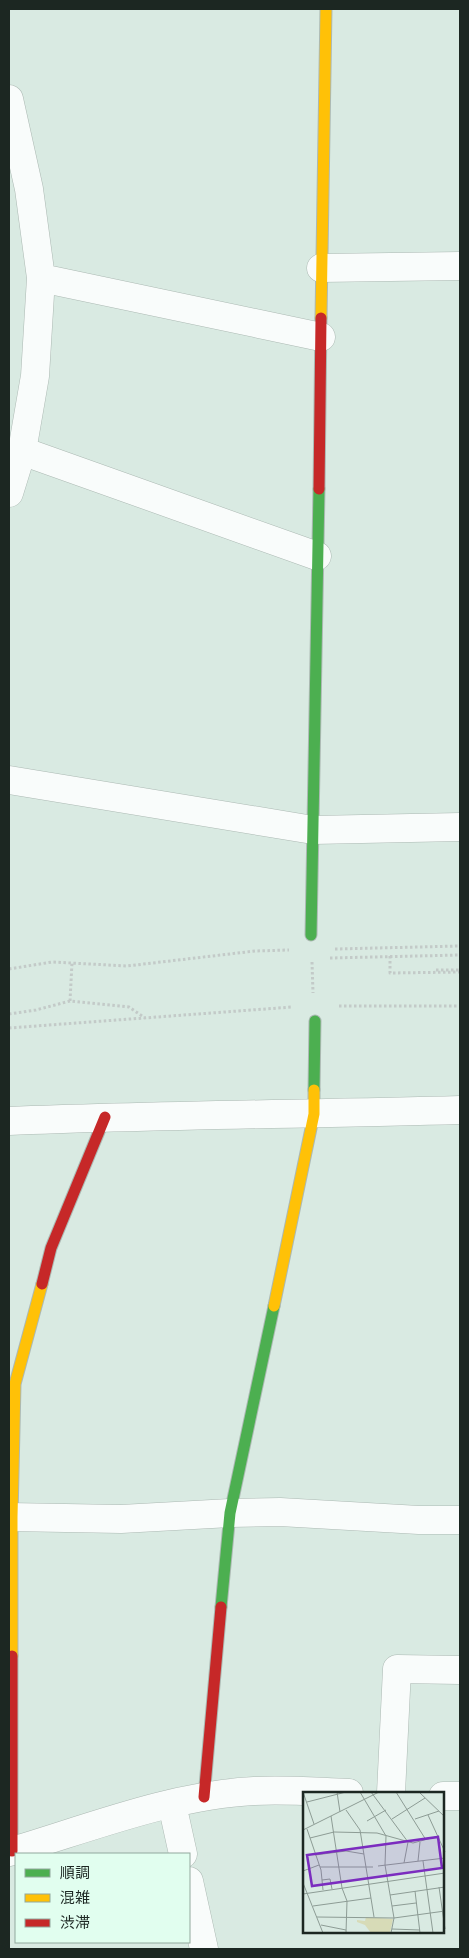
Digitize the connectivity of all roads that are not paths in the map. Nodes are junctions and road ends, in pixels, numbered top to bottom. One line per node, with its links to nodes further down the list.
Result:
1 (326, 9): 5 (street)
2 (9, 99): 3 (street)
3 (18, 181): 6 (street)
4 (460, 266): 5 (street)
5 (321, 268): 7 (street)
6 (41, 278): 7 (street); 8 (street)
7 (321, 337): 10 (street)
8 (15, 454): 9 (street); 10 (street)
9 (9, 493)
10 (317, 556): 13 (street)
11 (9, 780): 13 (street)
12 (460, 827): 13 (street)
13 (313, 830): 14 (street)
14 (311, 935)
15 (314, 1021): 17 (street)
16 (460, 1110): 17 (street)
17 (314, 1114): 18 (street); 20 (street)
18 (105, 1117): 19 (street); 21 (street)
19 (9, 1121)
20 (230, 1513): 21 (street); 22 (street); 28 (street)
21 (10, 1517): 30 (street)
22 (460, 1520)
23 (460, 1670): 25 (street)
24 (303, 1792): 28 (street)
25 (392, 1792)
26 (444, 1796): 27 (street)
27 (460, 1796)
28 (204, 1797): 29 (street)
29 (172, 1804): 30 (street); 31 (street)
30 (10, 1851)
31 (183, 1853)
32 (190, 1886): 33 (street)
33 (204, 1949)

